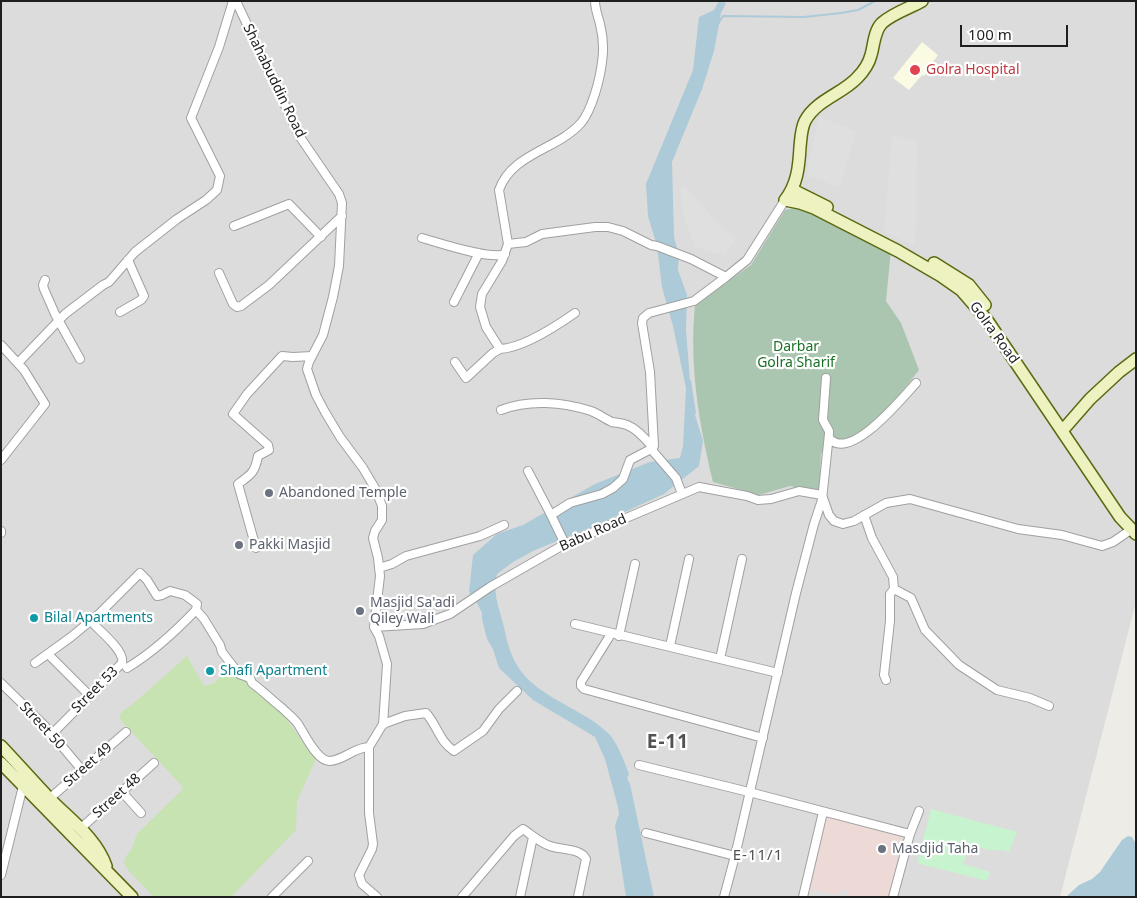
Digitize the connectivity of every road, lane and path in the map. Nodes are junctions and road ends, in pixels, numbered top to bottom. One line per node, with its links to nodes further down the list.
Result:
1 (235, 1): 6 (street, Shahabuddin Road); 13 (street)
2 (595, 1): 10 (street)
3 (922, 1): 4 (street)
4 (793, 190): 5 (street); 31 (street, Golra Road)
5 (785, 200): 15 (street); 31 (street, Golra Road)
6 (342, 216): 8 (street); 23 (street, Shahabuddin Road)
7 (234, 226): 8 (street)
8 (321, 237): 14 (street)
9 (422, 238): 11 (street)
10 (508, 244): 12 (street); 15 (street)
11 (479, 253): 12 (street); 17 (street)
12 (505, 254): 22 (street)
13 (128, 260): 18 (street); 20 (street)
14 (219, 273)
15 (726, 276): 33 (street)
16 (45, 280): 20 (street)
17 (454, 302)
18 (120, 312)
19 (575, 313): 22 (street)
20 (58, 322): 24 (street); 27 (street)
21 (1, 346): 27 (street)
22 (500, 348): 26 (street)
23 (312, 356): 43 (street); 47 (street)
24 (80, 359)
25 (1136, 359): 31 (street)
26 (455, 362)
27 (18, 363): 34 (street)
28 (826, 378): 32 (street)
29 (916, 383): 32 (street)
30 (501, 410): 33 (street)
31 (1064, 429): 41 (street, Golra Road)
32 (829, 438): 37 (street)
33 (652, 448): 36 (street); 39 (street)
34 (1, 460)
35 (528, 471): 39 (street)
36 (682, 494): 37 (street, Babu Road); 42 (street, Babu Road)
37 (822, 495): 38 (street); 60 (street)
38 (864, 515): 41 (street); 48 (street)
39 (552, 518): 42 (street)
40 (504, 525): 47 (street)
41 (1132, 529)
42 (565, 544): 52 (street, Babu Road)
43 (256, 548)
44 (689, 559): 55 (street)
45 (742, 559): 57 (street)
46 (636, 564): 54 (street)
47 (380, 568): 52 (street)
48 (894, 589): 61 (street); 65 (street)
49 (196, 610): 50 (street); 59 (street); 71 (street)
50 (91, 621): 56 (street); 64 (street, Street 53)
51 (575, 624): 53 (street)
52 (374, 627): 66 (street)
53 (611, 634): 54 (street); 69 (street)
54 (619, 636): 55 (street)
55 (670, 646): 57 (street)
56 (48, 654): 58 (street); 64 (street)
57 (720, 659): 60 (street)
58 (35, 663)
59 (127, 668)
60 (778, 673): 69 (street)
61 (886, 680)
62 (1, 683): 68 (street, Street 50)
63 (518, 691): 66 (street)
64 (89, 695): 68 (street, Street 53)
65 (1049, 706)
66 (383, 725): 71 (street)
67 (126, 732): 75 (street, Street 49)
68 (52, 734): 75 (street, Street 50)
69 (763, 738): 78 (street)
70 (1, 746): 79 (street)
71 (369, 747): 93 (street)
72 (1, 763): 76 (street)
73 (154, 763): 77 (street, Street 48)
74 (639, 766): 78 (street)
75 (82, 770): 79 (street, Street 49)
76 (23, 786): 89 (street); 90 (street)
77 (122, 792): 82 (street); 83 (street, Street 48)
78 (749, 792): 81 (street); 87 (street)
79 (49, 798): 83 (street)
80 (919, 811): 85 (street)
81 (823, 812): 85 (street); 98 (street)
82 (141, 813)
83 (81, 828): 89 (street)
84 (646, 832): 87 (street)
85 (910, 834): 99 (street)
86 (533, 837): 94 (street); 95 (street); 96 (street)
87 (735, 856): 97 (street)
88 (308, 861): 92 (street)
89 (109, 874): 91 (street)
90 (1, 876)
91 (130, 896)
92 (272, 897)
93 (378, 897)
94 (462, 897)
95 (520, 897)
96 (578, 897)
97 (724, 897)
98 (803, 897)
99 (893, 897)

